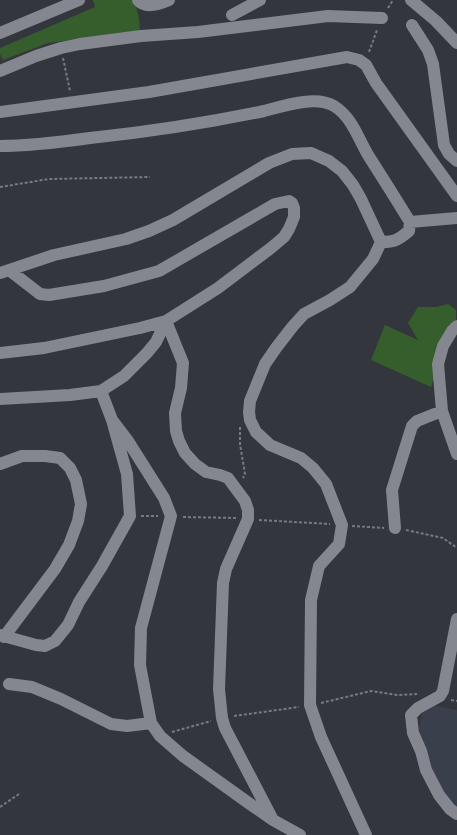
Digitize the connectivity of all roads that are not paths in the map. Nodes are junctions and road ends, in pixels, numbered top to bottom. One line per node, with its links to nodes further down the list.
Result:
1 (79, 0): 9 (street)
2 (138, 0): 3 (street)
3 (169, 0)
4 (260, 0): 6 (street)
5 (411, 0): 10 (street)
6 (232, 14)
7 (382, 18): 11 (street)
8 (412, 25): 14 (street)
9 (0, 33)
10 (457, 43)
11 (0, 71)
12 (0, 112): 15 (street)
13 (0, 142): 17 (street)
14 (457, 161)
15 (457, 196)
16 (457, 218): 17 (street)
17 (410, 222): 18 (street)
18 (381, 242): 19 (street); 37 (street)
19 (4, 272): 20 (street)
20 (166, 321): 22 (street); 23 (street); 35 (street)
21 (457, 326): 25 (street)
22 (0, 353)
23 (101, 391): 24 (street); 26 (street)
24 (0, 399)
25 (442, 411): 27 (street); 29 (street)
26 (112, 420): 31 (street); 33 (street)
27 (457, 454)
28 (0, 464): 31 (street)
29 (395, 528)
30 (457, 619): 34 (street)
31 (2, 636)
32 (9, 684): 33 (street)
33 (151, 723): 35 (street)
34 (457, 814)
35 (273, 820): 36 (street)
36 (300, 835)
37 (366, 835)

